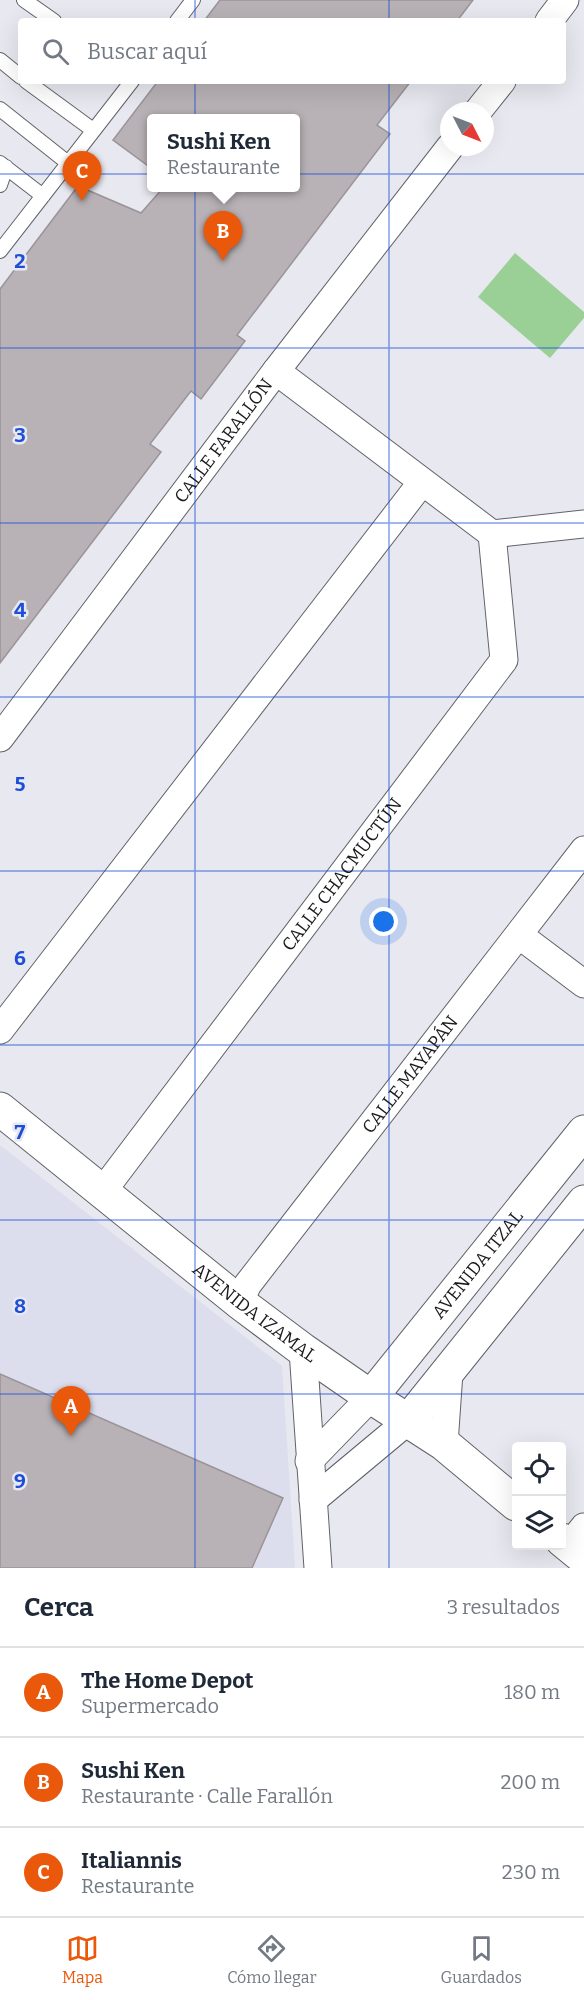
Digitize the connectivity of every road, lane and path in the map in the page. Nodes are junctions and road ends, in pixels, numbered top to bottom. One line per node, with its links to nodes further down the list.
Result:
1 (24, 0): 4 (lane)
2 (193, 0): 5 (lane)
3 (565, 0): 6 (street)
4 (50, 18)
5 (179, 18)
6 (551, 18)
7 (0, 60): 8 (lane)
8 (18, 75)
9 (30, 84): 14 (lane)
10 (130, 84): 14 (lane)
11 (500, 84): 12 (street)
12 (485, 102)
13 (0, 109): 16 (lane)
14 (93, 130): 16 (lane)
15 (443, 156): 21 (street, CALLE FARALLÓN)
16 (68, 163): 19 (lane)
17 (3, 165): 18 (lane); 19 (lane)
18 (0, 184)
19 (43, 196): 20 (lane)
20 (0, 251)
21 (276, 371): 22 (street); 25 (street, CALLE FARALLÓN)
22 (422, 482): 24 (street); 29 (street)
23 (584, 524): 24 (street)
24 (492, 534): 32 (street, CALLE CHACMUCTÚN)
25 (0, 738)
26 (584, 850): 27 (street, CALLE MAYAPÁN)
27 (519, 934): 28 (street); 34 (street, CALLE MAYAPÁN)
28 (584, 984)
29 (0, 1030)
30 (0, 1109): 32 (street, AVENIDA IZAMAL)
31 (584, 1132): 37 (street, AVENIDA ITZAL)
32 (102, 1192): 34 (street, AVENIDA IZAMAL)
33 (584, 1202): 36 (street)
34 (239, 1302): 35 (street, AVENIDA IZAMAL)
35 (303, 1350): 37 (street, AVENIDA IZAMAL); 40 (street)
36 (449, 1372): 38 (street); 39 (street)
37 (371, 1397): 38 (street, AVENIDA IZAMAL); 40 (street)
38 (409, 1420): 39 (street, AVENIDA IZAMAL); 41 (street)
39 (444, 1444): 42 (street, AVENIDA IZAMAL)
40 (309, 1461): 41 (street)
41 (314, 1500): 43 (street)
42 (512, 1501)
43 (318, 1568)

